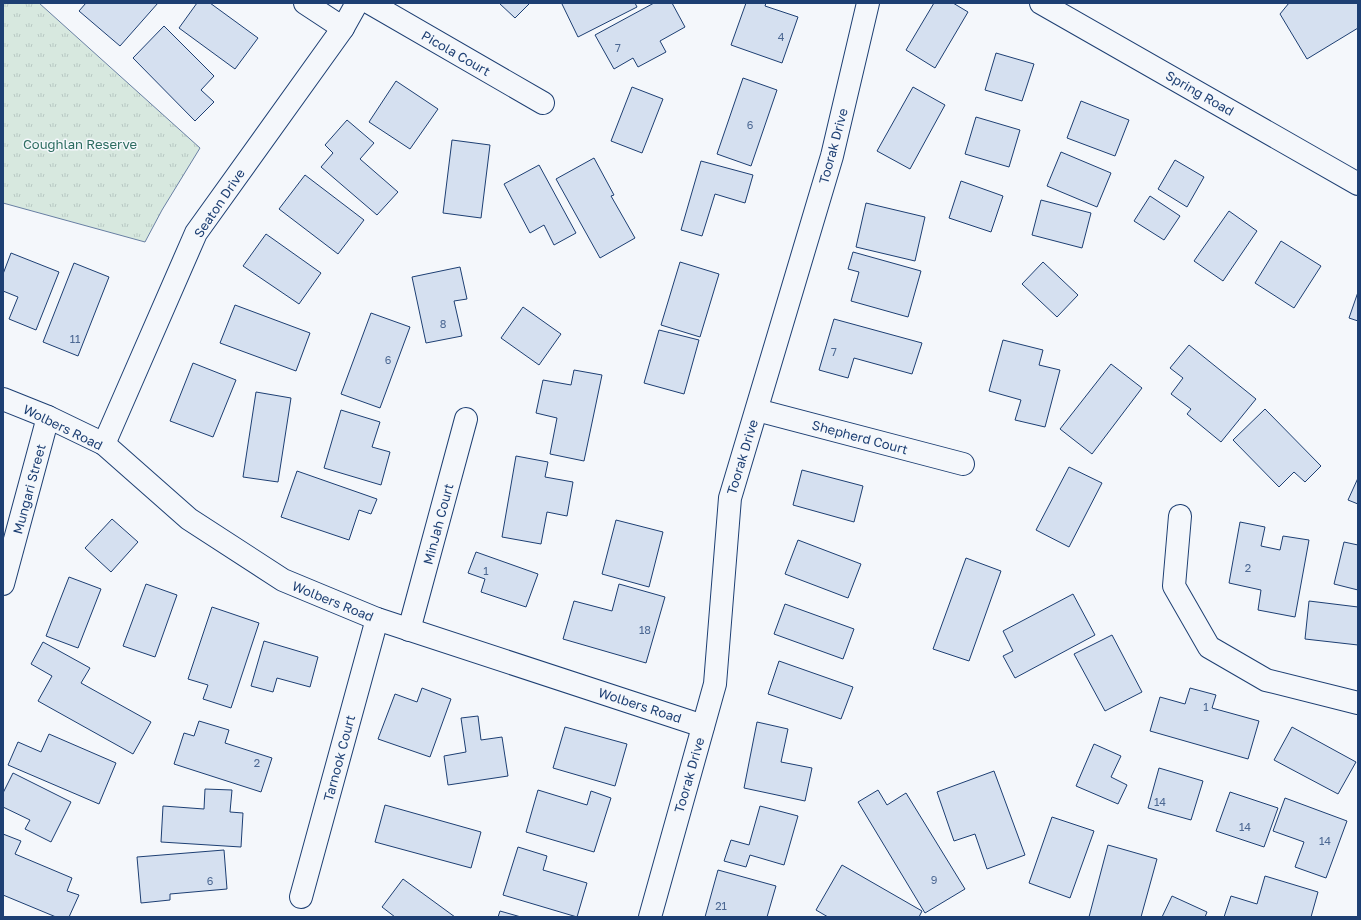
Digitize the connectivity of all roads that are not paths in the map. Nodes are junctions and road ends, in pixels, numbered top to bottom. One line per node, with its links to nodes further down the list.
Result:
1 (305, 3): 6 (street)
2 (357, 3): 6 (street, Seaton Drive)
3 (370, 3): 7 (street, Picola Court)
4 (868, 3): 10 (street, Toorak Drive)
5 (1041, 3): 8 (street, Spring Road)
6 (344, 28): 13 (street, Seaton Drive)
7 (543, 103)
8 (1358, 184)
9 (3, 398): 11 (street, Wolbers Road)
10 (757, 410): 14 (street, Shepherd Court); 20 (street, Toorak Drive)
11 (48, 417): 13 (street, Wolbers Road); 16 (street, Mungari Street)
12 (466, 419): 18 (street, MinJah Court)
13 (104, 444): 17 (street, Wolbers Road)
14 (963, 464)
15 (1180, 516): 19 (street)
16 (3, 584)
17 (377, 619): 18 (street, Wolbers Road); 21 (street, Tarnook Court)
18 (409, 630): 20 (street, Wolbers Road)
19 (1358, 703)
20 (703, 726): 22 (street, Toorak Drive)
21 (301, 897)
22 (650, 917)

